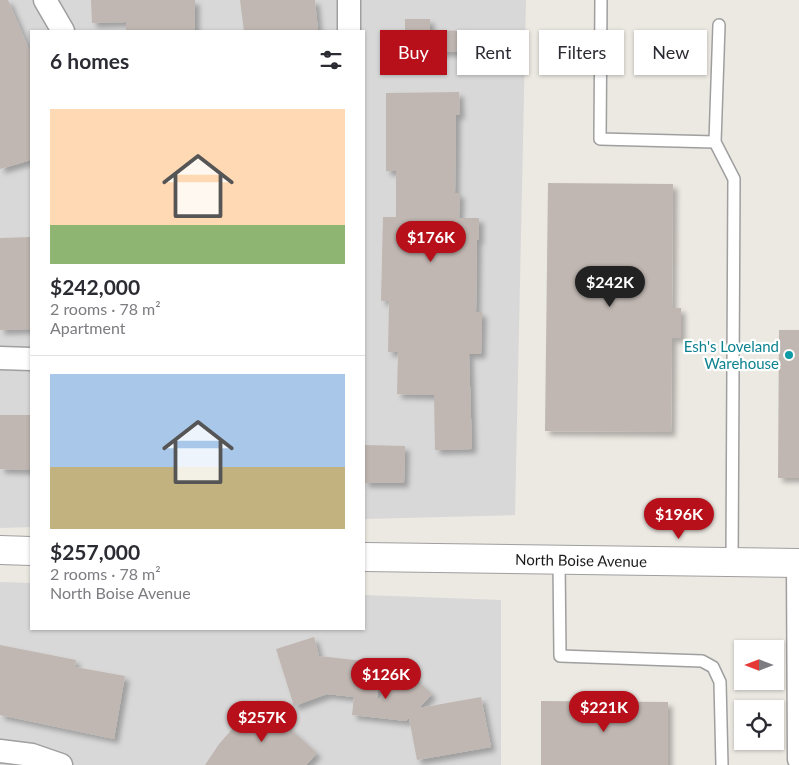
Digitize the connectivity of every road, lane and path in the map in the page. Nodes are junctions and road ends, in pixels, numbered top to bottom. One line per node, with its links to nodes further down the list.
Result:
1 (45, 0): 5 (street)
2 (349, 0): 6 (street)
3 (601, 0): 7 (lane)
4 (719, 25): 7 (lane)
5 (62, 30)
6 (349, 30)
7 (715, 142): 14 (lane)
8 (0, 358): 9 (street)
9 (30, 359)
10 (0, 550): 11 (street)
11 (30, 550)
12 (365, 557): 13 (street, North Boise Avenue)
13 (559, 560): 14 (street, North Boise Avenue); 19 (lane)
14 (732, 562): 15 (street, North Boise Avenue)
15 (799, 563): 17 (street)
16 (0, 751): 18 (street)
17 (799, 759)
18 (61, 765)
19 (722, 765)

